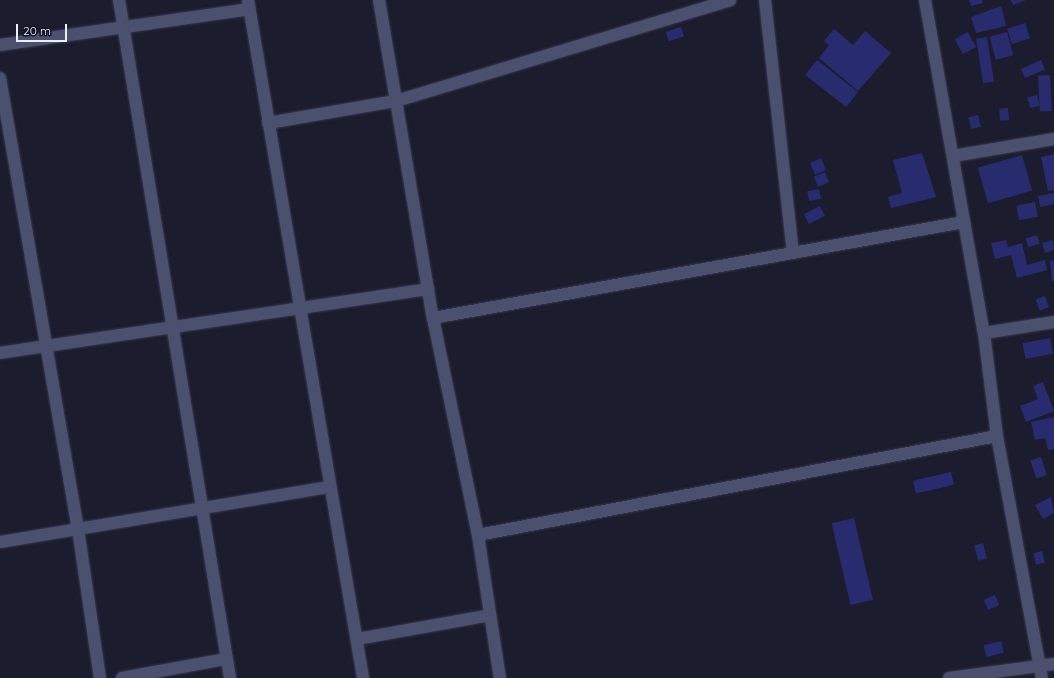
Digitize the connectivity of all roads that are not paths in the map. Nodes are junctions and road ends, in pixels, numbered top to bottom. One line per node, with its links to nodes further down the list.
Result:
1 (119, 0): 7 (street)
2 (379, 0): 10 (street)
3 (730, 0): 10 (street)
4 (765, 0): 15 (street)
5 (925, 0): 13 (street)
6 (249, 4): 7 (street); 11 (street)
7 (123, 27): 8 (street); 20 (street)
8 (0, 45)
9 (0, 78): 22 (street)
10 (396, 101): 11 (street); 16 (street)
11 (268, 123): 17 (street)
12 (1054, 139): 13 (street)
13 (953, 156): 14 (street)
14 (964, 222): 15 (street); 21 (street)
15 (793, 252): 18 (street)
16 (428, 289): 17 (street); 18 (street)
17 (300, 307): 20 (street); 25 (street)
18 (433, 318): 28 (street)
19 (1054, 322): 21 (street)
20 (173, 325): 22 (street); 26 (street)
21 (984, 333): 24 (street)
22 (45, 346): 23 (street); 27 (street)
23 (0, 353)
24 (997, 436): 28 (street); 34 (street)
25 (329, 487): 26 (street); 31 (street)
26 (203, 508): 27 (street); 32 (street)
27 (78, 529): 29 (street); 35 (street)
28 (478, 535): 30 (street)
29 (0, 542)
30 (490, 615): 31 (street); 39 (street)
31 (357, 639): 38 (street)
32 (226, 659): 36 (street); 37 (street)
33 (1054, 664): 34 (street)
34 (1041, 672): 40 (street)
35 (100, 678)
36 (122, 678)
37 (230, 678)
38 (363, 678)
39 (500, 678)
40 (949, 678)

